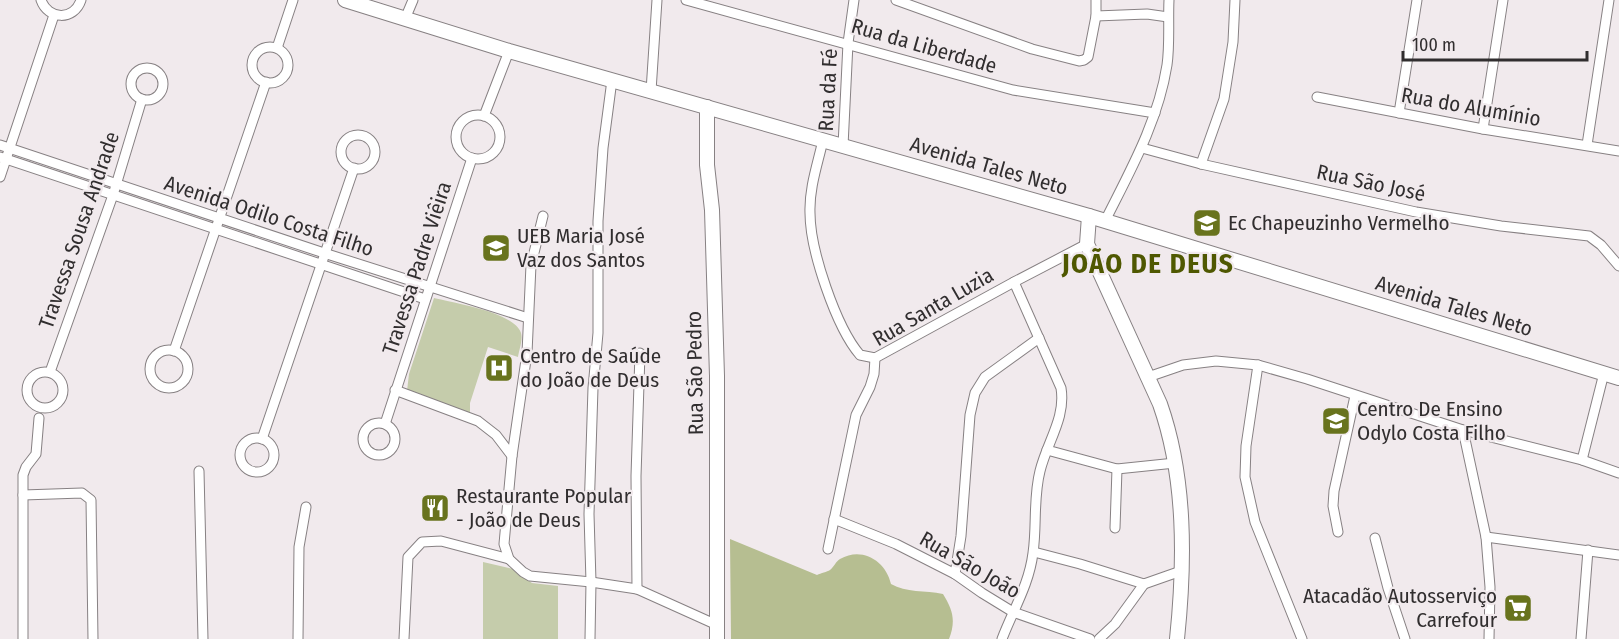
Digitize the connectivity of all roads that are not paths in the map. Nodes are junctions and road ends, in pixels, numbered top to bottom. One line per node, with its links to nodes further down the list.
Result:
1 (41, 0): 16 (street)
2 (81, 0): 16 (street)
3 (292, 0): 21 (street)
4 (345, 0): 19 (main road, Avenida Tales Neto)
5 (413, 0): 19 (street)
6 (657, 0): 25 (street)
7 (686, 0): 20 (street, Rua da Liberdade)
8 (854, 0): 20 (street, Rua da Fé)
9 (896, 0): 17 (street)
10 (1096, 0): 17 (street)
11 (1169, 0): 18 (street)
12 (1235, 0): 41 (street)
13 (1417, 0): 30 (street)
14 (1503, 0): 32 (street)
15 (1609, 0): 36 (street)
16 (54, 15): 34 (street)
17 (1096, 16): 18 (street)
18 (1168, 17): 29 (street)
19 (405, 19): 22 (main road, Avenida Tales Neto)
20 (848, 44): 29 (street, Rua da Liberdade); 35 (street, Rua da Fé)
21 (277, 48): 24 (street); 24 (street)
22 (509, 51): 23 (main road, Avenida Tales Neto); 31 (street)
23 (612, 80): 25 (main road, Avenida Tales Neto); 97 (street)
24 (266, 82): 48 (street)
25 (651, 91): 28 (main road, Avenida Tales Neto)
26 (1317, 97): 30 (street, Rua do Alumínio)
27 (142, 99): 44 (street, Travessa Sousa Andrade)
28 (707, 107): 33 (main road, Avenida Tales Neto); 101 (main road, Rua São Pedro)
29 (1155, 113): 37 (street)
30 (1400, 113): 32 (street, Rua do Alumínio)
31 (484, 116): 40 (street); 40 (street)
32 (1483, 129): 36 (street, Rua do Alumínio)
33 (823, 140): 35 (main road, Avenida Tales Neto); 62 (street)
34 (5, 146): 39 (street); 44 (street, Avenida Odilo Costa Filho)
35 (843, 146): 47 (main road, Avenida Tales Neto)
36 (1587, 146): 38 (street, Rua do Alumínio)
37 (1142, 148): 41 (street, Rua São José); 49 (street)
38 (1619, 151)
39 (3, 158): 43 (street); 45 (street, Avenida Odilo Costa Filho)
40 (472, 158): 56 (street, Travessa Padre Viêira)
41 (1201, 164): 54 (street, Rua São José)
42 (354, 168): 52 (street)
43 (0, 177)
44 (116, 184): 45 (street, Travessa Sousa Andrade); 48 (street, Avenida Odilo Costa Filho)
45 (112, 195): 50 (street, Avenida Odilo Costa Filho); 64 (street, Travessa Sousa Andrade)
46 (543, 216): 58 (street)
47 (1089, 216): 49 (main road, Avenida Tales Neto); 51 (main road)
48 (221, 219): 50 (street); 52 (street, Avenida Odilo Costa Filho)
49 (1104, 221): 65 (main road, Avenida Tales Neto)
50 (217, 230): 53 (street, Avenida Odilo Costa Filho); 60 (street)
51 (1087, 244): 55 (street, Rua Santa Luzia); 66 (main road)
52 (324, 253): 53 (street); 56 (street, Avenida Odilo Costa Filho)
53 (320, 264): 57 (street, Avenida Odilo Costa Filho); 75 (street)
54 (1619, 266)
55 (1014, 282): 59 (street); 62 (street, Rua Santa Luzia)
56 (429, 287): 57 (street, Travessa Padre Viêira); 58 (street, Avenida Odilo Costa Filho)
57 (425, 299): 68 (street, Travessa Padre Viêira)
58 (528, 318): 73 (street)
59 (1039, 338): 76 (street); 96 (street)
60 (174, 351): 60 (street)
61 (640, 353): 99 (street)
62 (875, 358): 85 (street, Rua Santa Luzia)
63 (1258, 365): 66 (street); 69 (street); 112 (street)
64 (50, 372)
65 (1604, 374): 67 (main road, Avenida Tales Neto); 78 (street)
66 (1148, 378): 79 (main road)
67 (1619, 378)
68 (395, 390): 71 (street, Travessa Padre Viêira); 72 (street)
69 (1355, 396): 74 (street); 87 (street)
70 (39, 418): 83 (street)
71 (385, 424)
72 (489, 428): 73 (street); 77 (street)
73 (516, 430): 77 (street)
74 (1463, 430): 78 (street); 88 (street)
75 (262, 439)
76 (1047, 450): 80 (street); 92 (street)
77 (512, 456): 94 (street)
78 (1582, 460): 82 (street)
79 (1175, 463): 80 (street); 95 (main road)
80 (1117, 469): 86 (street)
81 (199, 471): 104 (street)
82 (1619, 472)
83 (22, 495): 102 (street); 103 (street)
84 (306, 507): 105 (street)
85 (834, 519): 90 (street, Rua Santa Luzia); 96 (street, Rua São João)
86 (1115, 528)
87 (1338, 532)
88 (1486, 537): 91 (street); 114 (street)
89 (1375, 538): 113 (street)
90 (828, 549)
91 (1588, 549): 93 (street); 115 (street)
92 (1034, 552): 98 (street); 100 (street)
93 (1619, 555)
94 (509, 559): 97 (street); 106 (street)
95 (1181, 571): 98 (street); 111 (main road)
96 (955, 574): 100 (street, Rua São João)
97 (591, 582): 99 (street); 107 (street)
98 (1144, 584): 110 (street)
99 (637, 590): 101 (street)
100 (1013, 612): 108 (street); 109 (street, Rua São João)
101 (717, 632)
102 (23, 639)
103 (93, 639)
104 (204, 639)
105 (298, 639)
106 (404, 639)
107 (590, 639)
108 (1002, 639)
109 (1090, 639)
110 (1099, 639)
111 (1177, 639)
112 (1302, 639)
113 (1405, 639)
114 (1489, 639)
115 (1581, 639)

